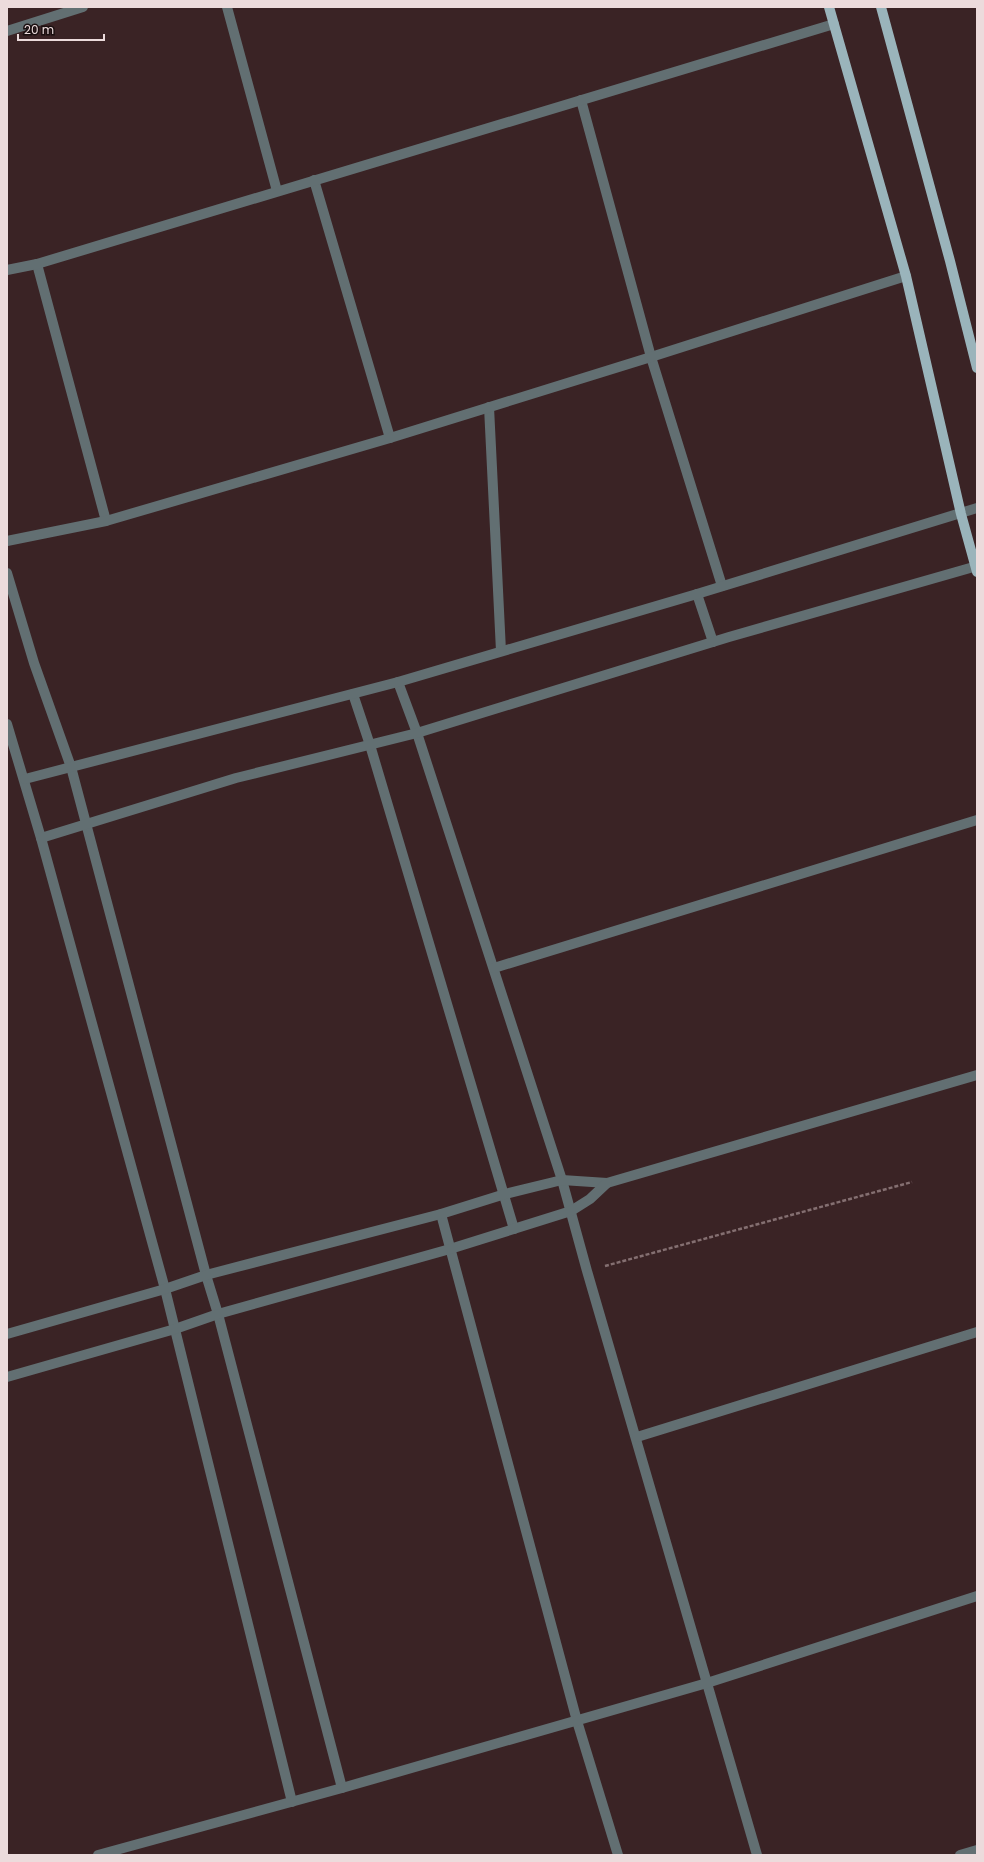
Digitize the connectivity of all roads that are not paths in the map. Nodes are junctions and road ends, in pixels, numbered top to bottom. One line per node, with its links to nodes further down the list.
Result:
1 (83, 7): 6 (street)
2 (227, 7): 9 (street)
3 (829, 7): 5 (main road)
4 (881, 7): 13 (main road)
5 (834, 24): 7 (street); 12 (main road)
6 (7, 31)
7 (581, 100): 8 (street); 14 (street)
8 (314, 180): 9 (street); 17 (street)
9 (277, 191): 10 (street)
10 (37, 264): 11 (street); 20 (street)
11 (7, 270)
12 (906, 276): 14 (street); 19 (main road)
13 (975, 349): 15 (main road)
14 (651, 357): 16 (street); 24 (street)
15 (977, 368)
16 (489, 407): 17 (street); 27 (street)
17 (390, 438): 20 (street)
18 (977, 508): 19 (street)
19 (961, 514): 22 (main road); 24 (street)
20 (106, 521): 21 (street)
21 (7, 541)
22 (976, 568): 26 (street)
23 (7, 573): 33 (street)
24 (722, 586): 25 (street)
25 (697, 594): 26 (street); 27 (street)
26 (713, 642): 31 (street)
27 (501, 651): 28 (street)
28 (398, 682): 29 (street); 31 (street)
29 (353, 694): 32 (street); 33 (street)
30 (7, 724): 34 (street)
31 (417, 733): 32 (street); 38 (street)
32 (370, 745): 36 (street); 42 (street)
33 (71, 767): 34 (street); 36 (street)
34 (24, 779): 37 (street)
35 (977, 820): 38 (street)
36 (87, 824): 37 (street); 47 (street)
37 (41, 838): 48 (street)
38 (494, 968): 40 (street)
39 (977, 1075): 41 (street)
40 (562, 1180): 41 (street); 42 (street); 43 (street)
41 (607, 1182): 43 (street)
42 (505, 1194): 44 (street); 45 (street)
43 (571, 1211): 45 (street); 54 (street)
44 (441, 1214): 46 (street); 47 (street)
45 (514, 1229): 46 (street)
46 (450, 1249): 49 (street); 57 (street)
47 (206, 1275): 48 (street); 49 (street)
48 (165, 1289): 50 (street); 52 (street)
49 (218, 1314): 50 (street); 58 (street)
50 (175, 1329): 53 (street); 59 (street)
51 (977, 1332): 54 (street)
52 (7, 1334)
53 (7, 1377)
54 (637, 1437): 56 (street)
55 (977, 1596): 56 (street)
56 (707, 1683): 57 (street); 63 (street)
57 (577, 1720): 58 (street); 62 (street)
58 (342, 1788): 59 (street)
59 (292, 1802): 61 (street)
60 (977, 1850): 64 (street)
61 (98, 1855)
62 (618, 1855)
63 (757, 1855)
64 (960, 1855)

